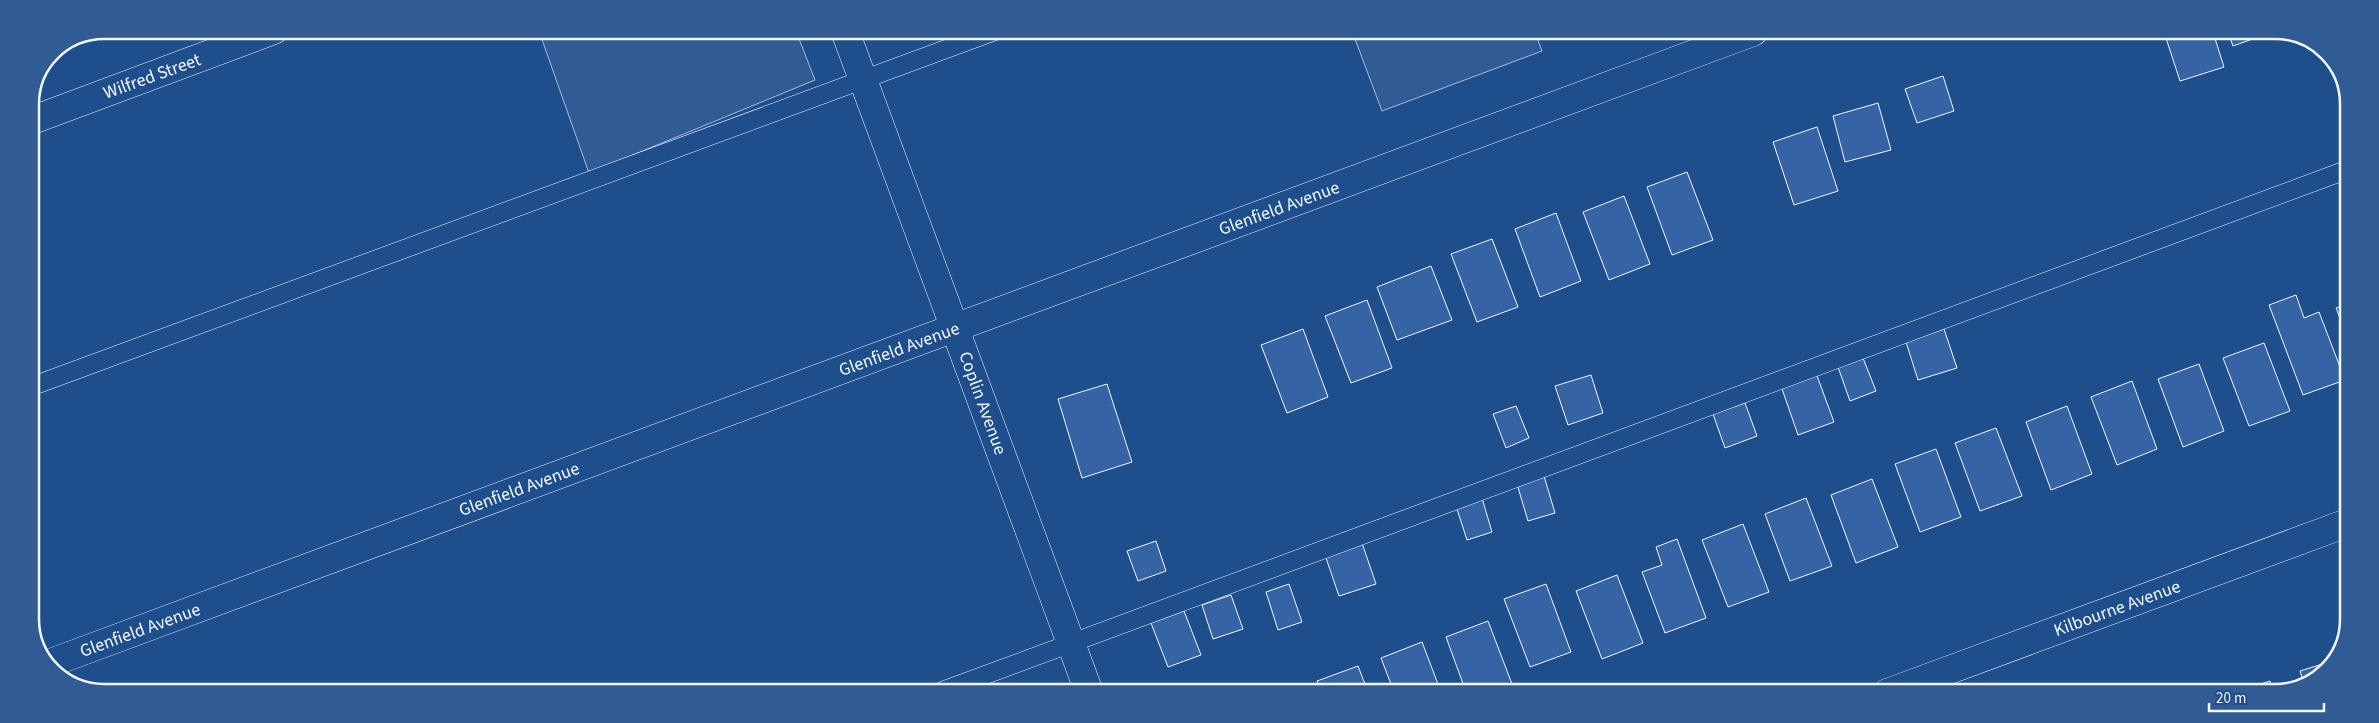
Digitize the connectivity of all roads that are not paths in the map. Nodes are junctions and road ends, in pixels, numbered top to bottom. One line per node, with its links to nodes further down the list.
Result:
1 (250, 39): 6 (street, Wilfred Street)
2 (848, 39): 5 (street, Coplin Avenue)
3 (974, 39): 5 (lane)
4 (1734, 39): 8 (street, Glenfield Avenue)
5 (864, 81): 8 (street, Coplin Avenue); 9 (lane)
6 (39, 118)
7 (2340, 172): 11 (lane)
8 (955, 329): 11 (street, Coplin Avenue); 12 (street, Glenfield Avenue)
9 (39, 384)
10 (2340, 526): 15 (street, Kilbourne Avenue)
11 (1071, 643): 13 (lane); 14 (street, Coplin Avenue)
12 (54, 661)
13 (961, 684)
14 (1086, 684)
15 (1909, 684)

